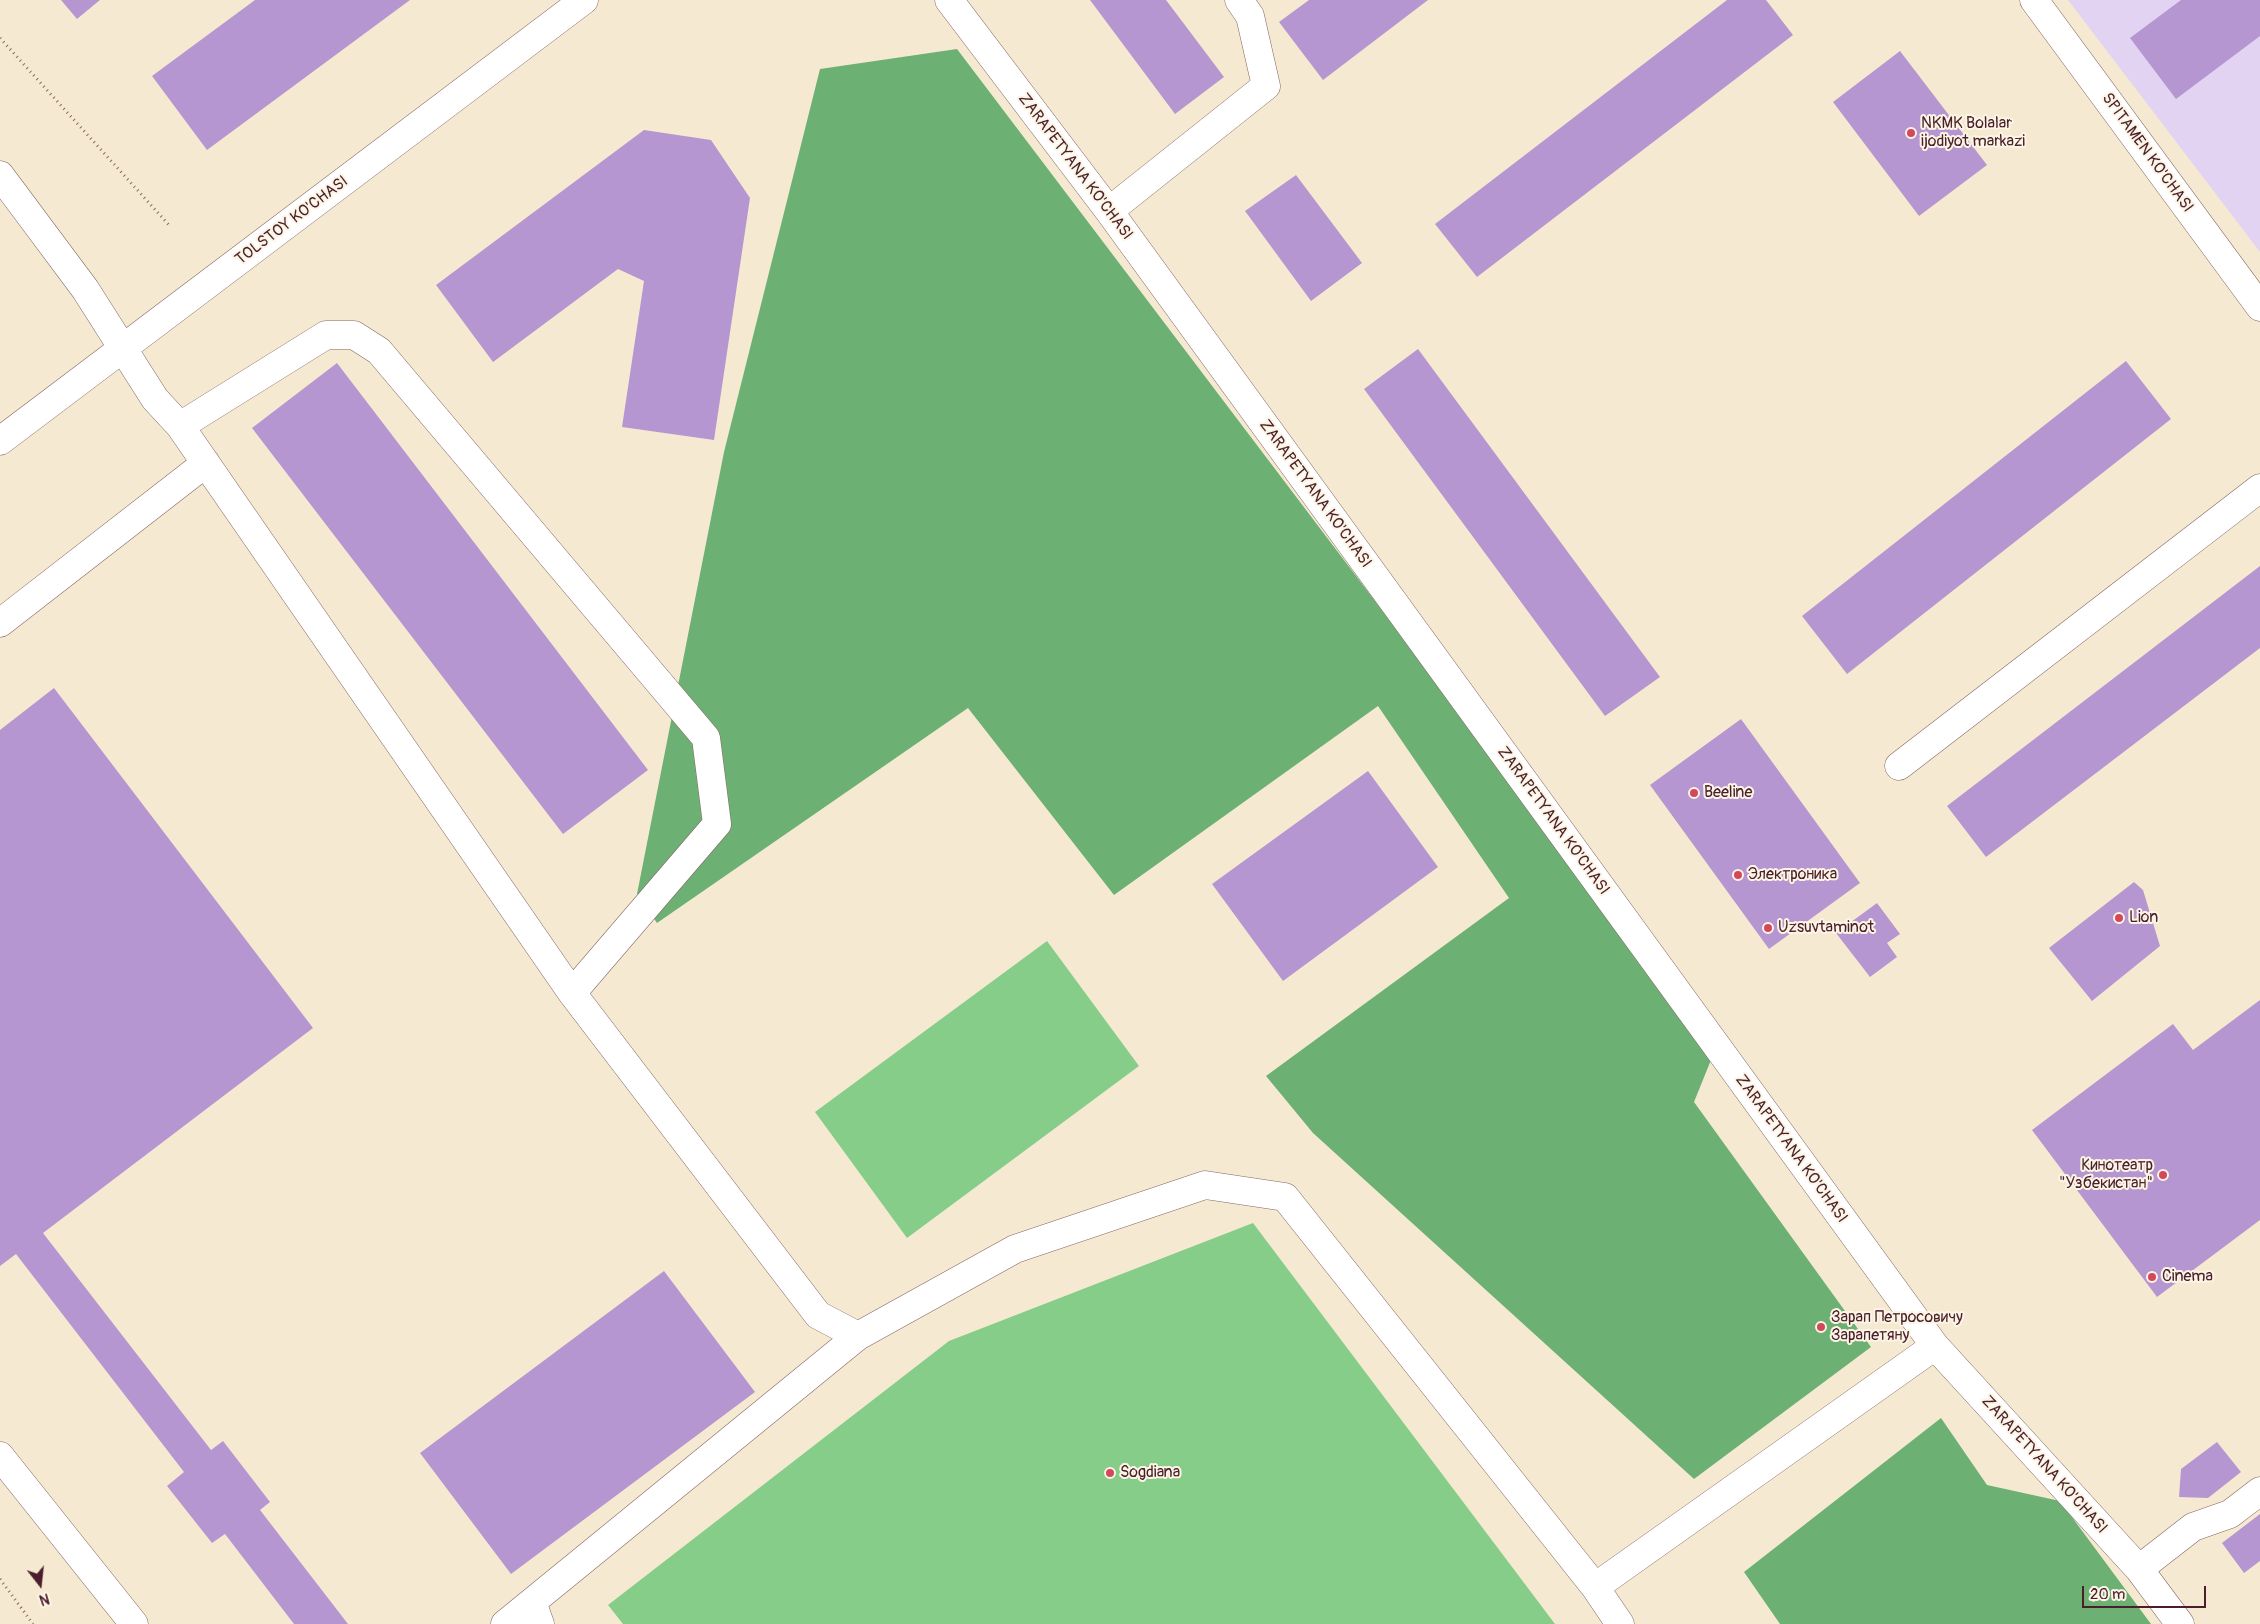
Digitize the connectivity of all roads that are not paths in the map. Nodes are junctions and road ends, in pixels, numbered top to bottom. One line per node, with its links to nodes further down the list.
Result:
1 (584, 0): 8 (street, TOLSTOY KO'CHASI)
2 (949, 0): 6 (street, ZARAPETYANA KO'CHASI)
3 (1239, 0): 6 (street)
4 (2034, 0): 7 (street, SPITAMEN KO'CHASI)
5 (0, 175): 8 (street)
6 (1109, 211): 17 (street, ZARAPETYANA KO'CHASI)
7 (2260, 307)
8 (122, 350): 9 (street); 10 (street, TOLSTOY KO'CHASI)
9 (180, 426): 11 (street); 15 (street)
10 (0, 441)
11 (206, 463): 13 (street); 15 (street)
12 (2260, 488): 14 (street)
13 (0, 623)
14 (1899, 766)
15 (572, 993): 16 (street)
16 (858, 1336): 21 (street); 22 (street)
17 (1935, 1346): 20 (street, ZARAPETYANA KO'CHASI); 21 (street)
18 (0, 1456): 23 (street)
19 (2260, 1491): 20 (street)
20 (2139, 1570): 26 (street, ZARAPETYANA KO'CHASI)
21 (1595, 1587): 25 (street)
22 (536, 1613): 24 (street)
23 (134, 1624)
24 (505, 1624)
25 (1620, 1624)
26 (2180, 1624)

